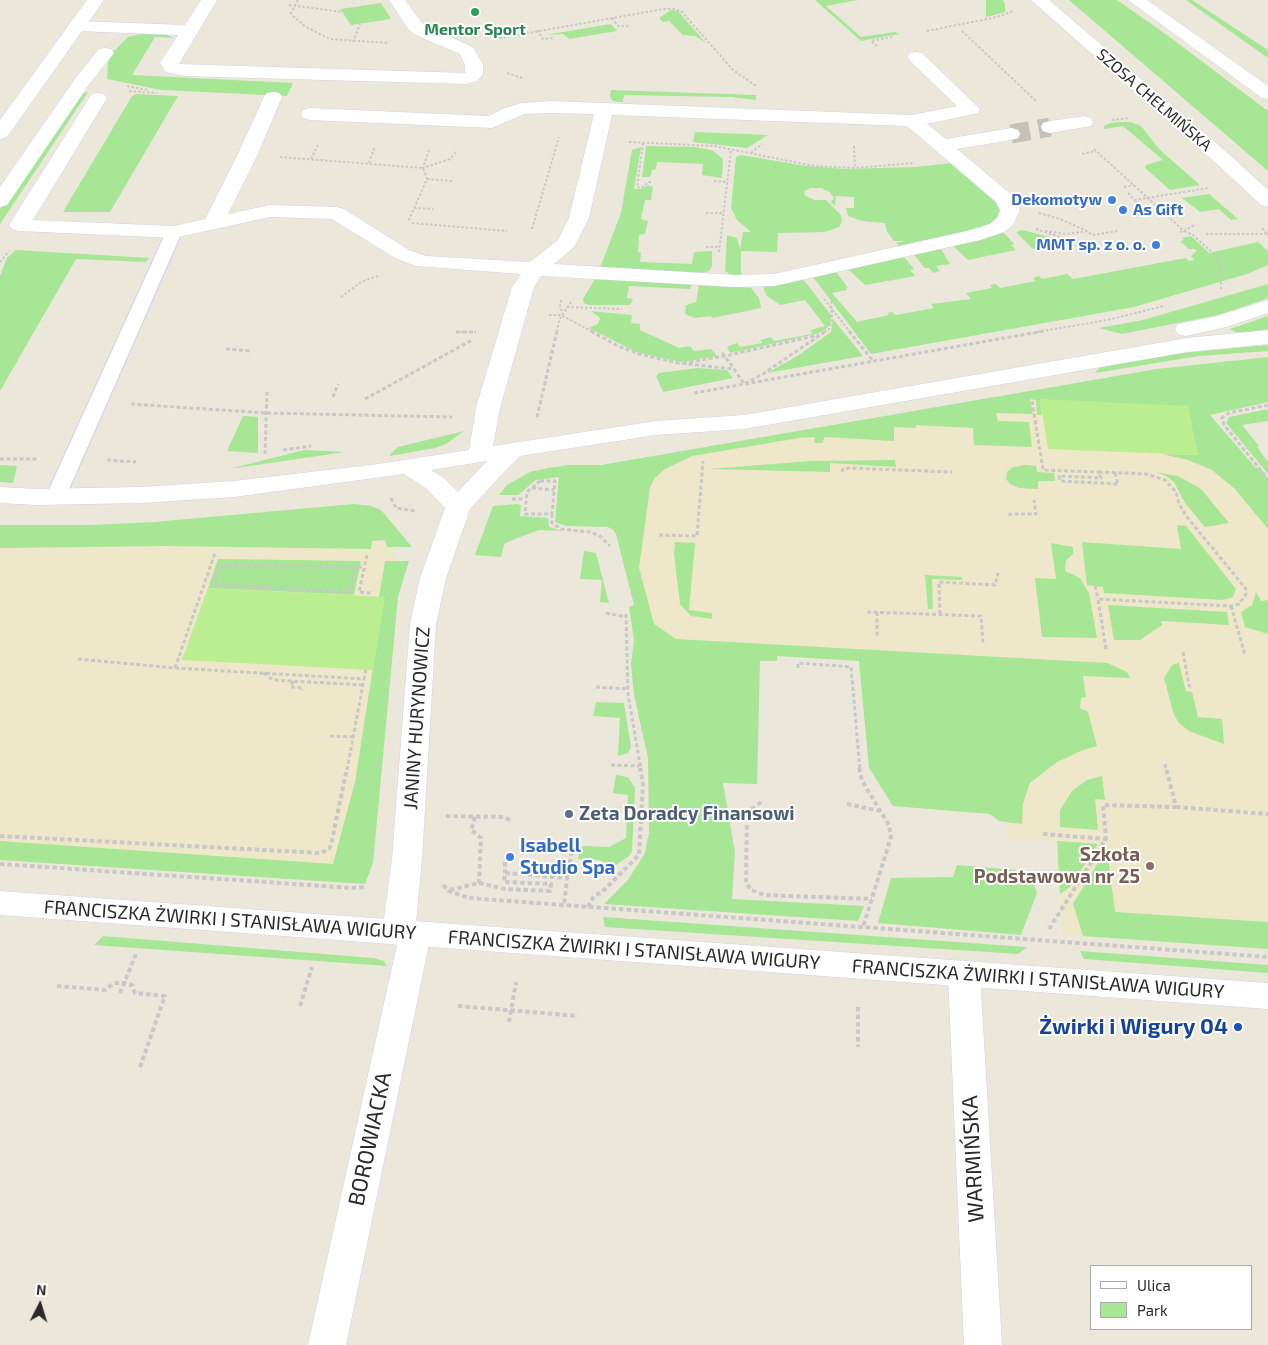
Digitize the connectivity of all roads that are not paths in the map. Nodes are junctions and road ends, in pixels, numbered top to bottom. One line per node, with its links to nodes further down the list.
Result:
1 (96, 0): 6 (street)
2 (209, 0): 7 (street)
3 (397, 0): 7 (street)
4 (1039, 0): 21 (street, SZOSA CHEŁMIŃSKA)
5 (1136, 0): 10 (street)
6 (77, 26): 7 (street); 19 (street)
7 (190, 30)
8 (105, 53): 22 (street)
9 (916, 57): 13 (street)
10 (1265, 89)
11 (273, 97): 23 (street)
12 (98, 98): 24 (street)
13 (972, 108): 15 (street); 20 (street)
14 (310, 114): 17 (street)
15 (912, 121): 17 (street); 20 (street)
16 (1084, 122): 18 (street)
17 (600, 126): 25 (street)
18 (1050, 127)
19 (0, 133)
20 (941, 146): 25 (street)
21 (1268, 200)
22 (0, 201)
23 (213, 224): 24 (street); 25 (street)
24 (174, 232): 33 (lane)
25 (534, 269): 30 (street)
26 (1268, 306): 28 (street)
27 (1268, 338): 28 (street)
28 (656, 428): 29 (street)
29 (512, 451): 30 (street); 34 (street, JANINY HURYNOWICZ)
30 (480, 455): 31 (street)
31 (408, 466): 33 (street); 34 (street)
32 (0, 495): 33 (street)
33 (56, 496)
34 (458, 507): 36 (street, JANINY HURYNOWICZ)
35 (0, 904): 36 (street, FRANCISZKA ŻWIRKI I STANISŁAWA WIGURY)
36 (406, 933): 37 (street, FRANCISZKA ŻWIRKI I STANISŁAWA WIGURY); 39 (street, BOROWIACKA)
37 (964, 974): 38 (street, FRANCISZKA ŻWIRKI I STANISŁAWA WIGURY); 40 (street, WARMIŃSKA)
38 (1268, 996)
39 (326, 1345)
40 (983, 1345)

